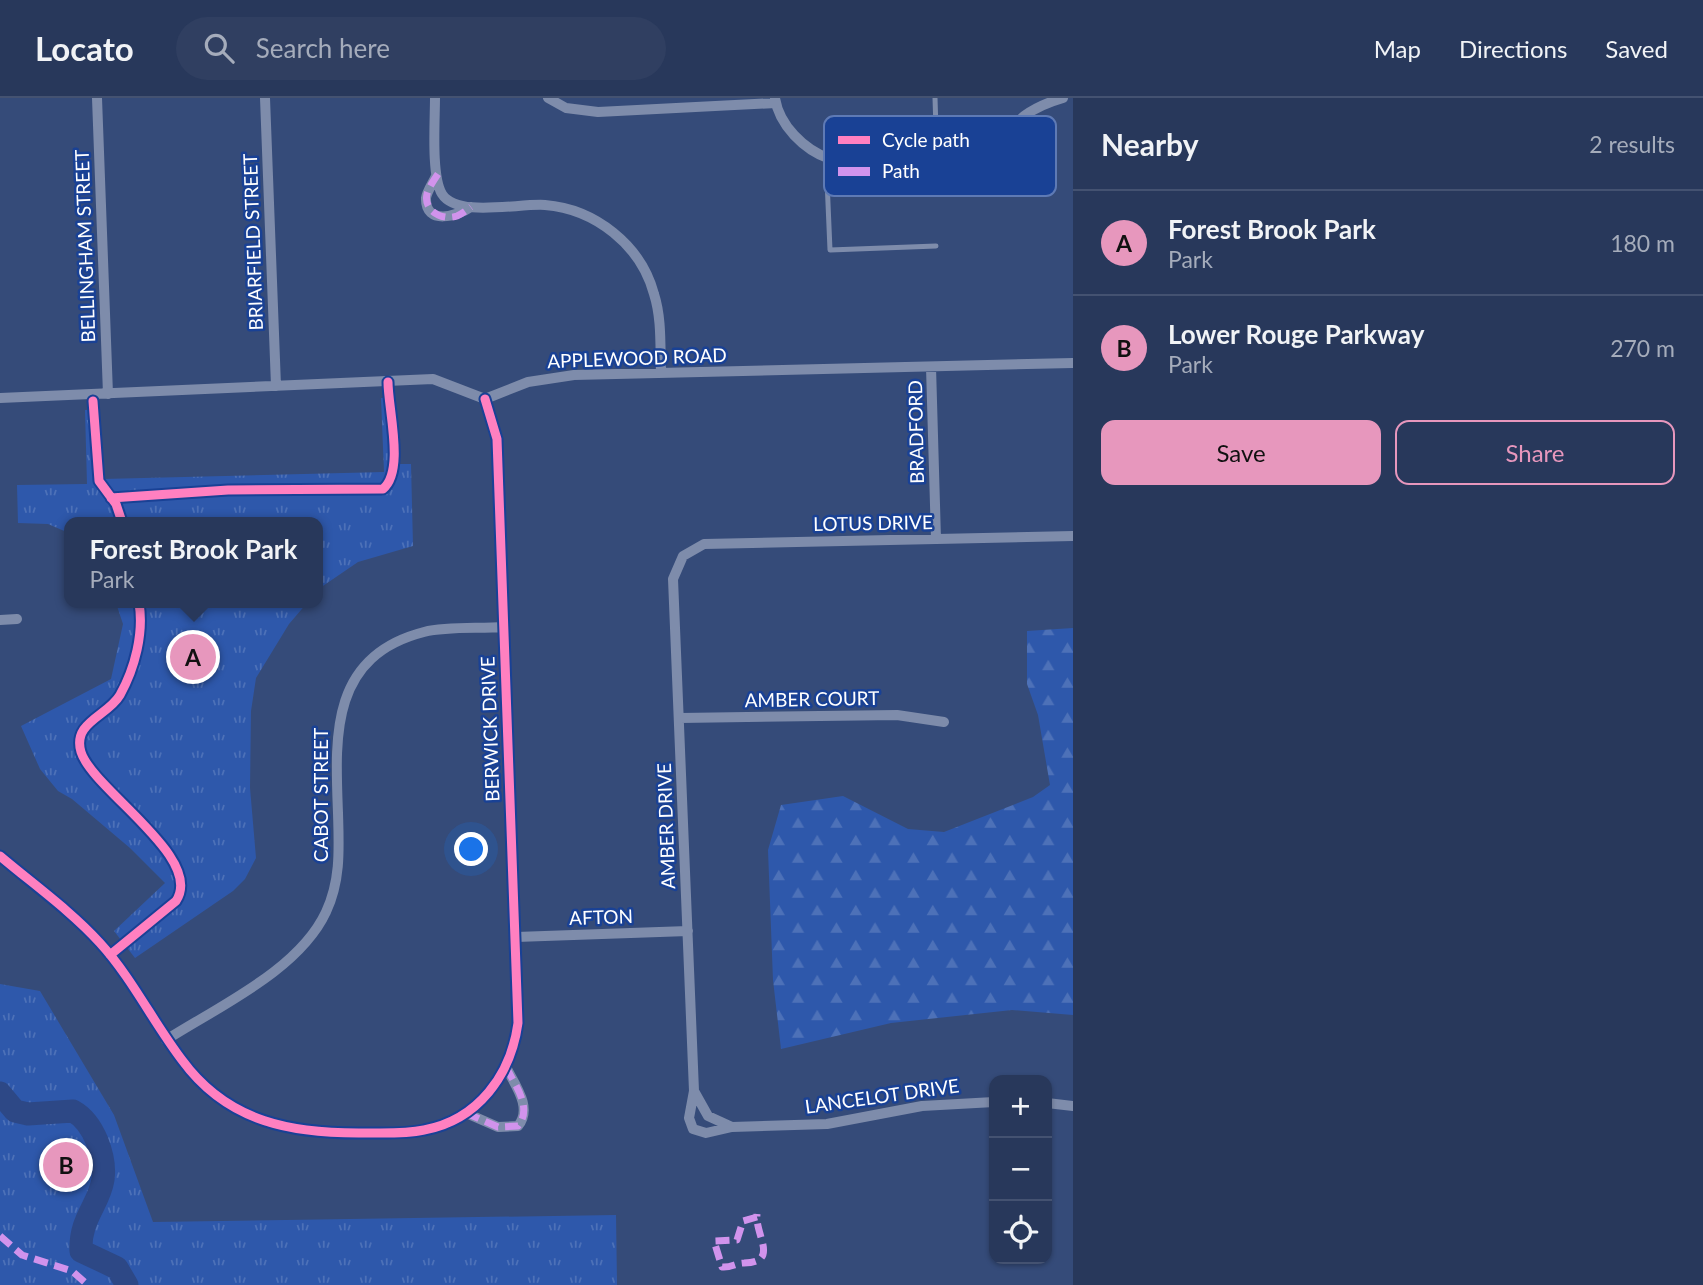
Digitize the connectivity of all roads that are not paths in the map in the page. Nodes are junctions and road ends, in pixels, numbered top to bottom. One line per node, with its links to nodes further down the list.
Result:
1 (97, 98): 20 (street, BELLINGHAM STREET)
2 (265, 98): 19 (street, BRIARFIELD STREET)
3 (435, 98): 12 (street)
4 (548, 98): 8 (street)
5 (935, 98): 9 (lane)
6 (1063, 98): 10 (street)
7 (775, 101): 8 (street); 11 (street)
8 (687, 103)
9 (936, 116)
10 (1026, 116)
11 (824, 156)
12 (438, 174): 14 (street); 14 (street)
13 (828, 196): 15 (lane)
14 (471, 207): 18 (street)
15 (936, 246)
16 (1073, 363): 17 (street, APPLEWOOD ROAD)
17 (932, 367): 18 (street, APPLEWOOD ROAD); 24 (street, BRADFORD)
18 (661, 373): 22 (street, APPLEWOOD ROAD)
19 (276, 386): 20 (street); 22 (street)
20 (108, 394): 21 (street)
21 (0, 398)
22 (485, 399): 28 (street, BERWICK DRIVE)
23 (1073, 536): 24 (street, LOTUS DRIVE)
24 (936, 539): 25 (street, LOTUS DRIVE)
25 (679, 561): 29 (street, AMBER DRIVE)
26 (17, 619): 27 (street)
27 (0, 620)
28 (504, 627): 33 (street, BERWICK DRIVE); 34 (street, CABOT STREET)
29 (680, 718): 30 (street, AMBER COURT); 32 (street, AMBER DRIVE)
30 (944, 722)
31 (0, 856): 34 (street, BERWICK DRIVE)
32 (688, 931): 33 (street, AFTON); 36 (street, AMBER DRIVE)
33 (516, 937): 35 (street, BERWICK DRIVE)
34 (166, 1040): 40 (street, BERWICK DRIVE)
35 (506, 1067): 40 (street, BERWICK DRIVE); 40 (street)
36 (694, 1091): 41 (street, AMBER DRIVE); 43 (street, AMBER DRIVE)
37 (989, 1101): 42 (street, LANCELOT DRIVE)
38 (1052, 1104): 39 (street)
39 (1073, 1106)
40 (466, 1113)
41 (706, 1113): 42 (street, LANCELOT DRIVE)
42 (733, 1126): 43 (street, LANCELOT DRIVE)
43 (693, 1129)

